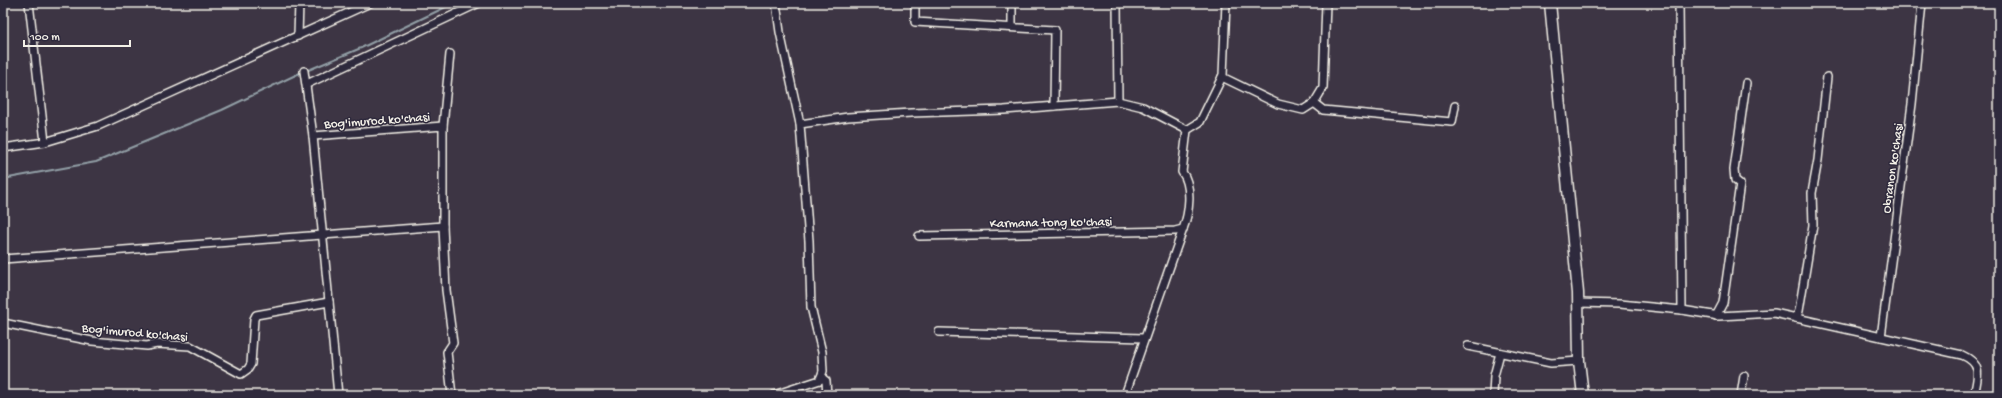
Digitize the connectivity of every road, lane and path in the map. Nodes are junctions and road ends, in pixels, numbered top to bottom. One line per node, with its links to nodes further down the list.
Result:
1 (29, 3): 30 (street)
2 (298, 3): 15 (street)
3 (370, 3): 15 (street)
4 (479, 3): 21 (street)
5 (776, 3): 26 (street)
6 (916, 3): 14 (street)
7 (1012, 3): 14 (street)
8 (1118, 3): 22 (street)
9 (1226, 3): 19 (street)
10 (1326, 3): 23 (street)
11 (1550, 3): 38 (street)
12 (1679, 3): 39 (street)
13 (1922, 3): 44 (street, Obranon ko'chasi)
14 (1012, 27): 24 (street)
15 (298, 36): 30 (street)
16 (450, 54): 27 (street, Bog'imurod ko'chasi)
17 (304, 71): 21 (street, Bog'imurod ko'chasi)
18 (1827, 76): 41 (street)
19 (1222, 77): 23 (street); 28 (street)
20 (1746, 83): 40 (street)
21 (307, 84): 29 (street, Bog'imurod ko'chasi)
22 (1118, 101): 24 (street); 28 (street)
23 (1314, 103): 25 (street)
24 (1054, 106): 26 (street)
25 (1455, 106)
26 (800, 124): 50 (street)
27 (443, 126): 29 (street, Bog'imurod ko'chasi); 32 (street, Bog'imurod ko'chasi)
28 (1187, 130): 33 (street)
29 (313, 136): 34 (street, Bog'imurod ko'chasi)
30 (45, 142): 31 (street)
31 (3, 148)
32 (443, 226): 34 (street); 52 (street, Bog'imurod ko'chasi)
33 (1183, 229): 35 (street, Karmana tong ko'chasi); 45 (street)
34 (321, 235): 36 (street); 37 (street, Bog'imurod ko'chasi)
35 (919, 236)
36 (3, 259)
37 (330, 302): 42 (street, Bog'imurod ko'chasi); 51 (street, Bog'imurod ko'chasi)
38 (1578, 303): 39 (street); 48 (street)
39 (1682, 310): 40 (street)
40 (1716, 316): 41 (street)
41 (1796, 318): 44 (street)
42 (3, 323)
43 (939, 332): 45 (street)
44 (1880, 337): 59 (street)
45 (1143, 338): 55 (street)
46 (1468, 346): 47 (street)
47 (1500, 353): 48 (street); 56 (street)
48 (1579, 361): 57 (street)
49 (1744, 376): 58 (street)
50 (821, 377): 53 (street); 54 (street)
51 (338, 395)
52 (452, 395)
53 (774, 395)
54 (827, 395)
55 (1125, 395)
56 (1493, 395)
57 (1583, 395)
58 (1741, 395)
59 (1974, 395)

